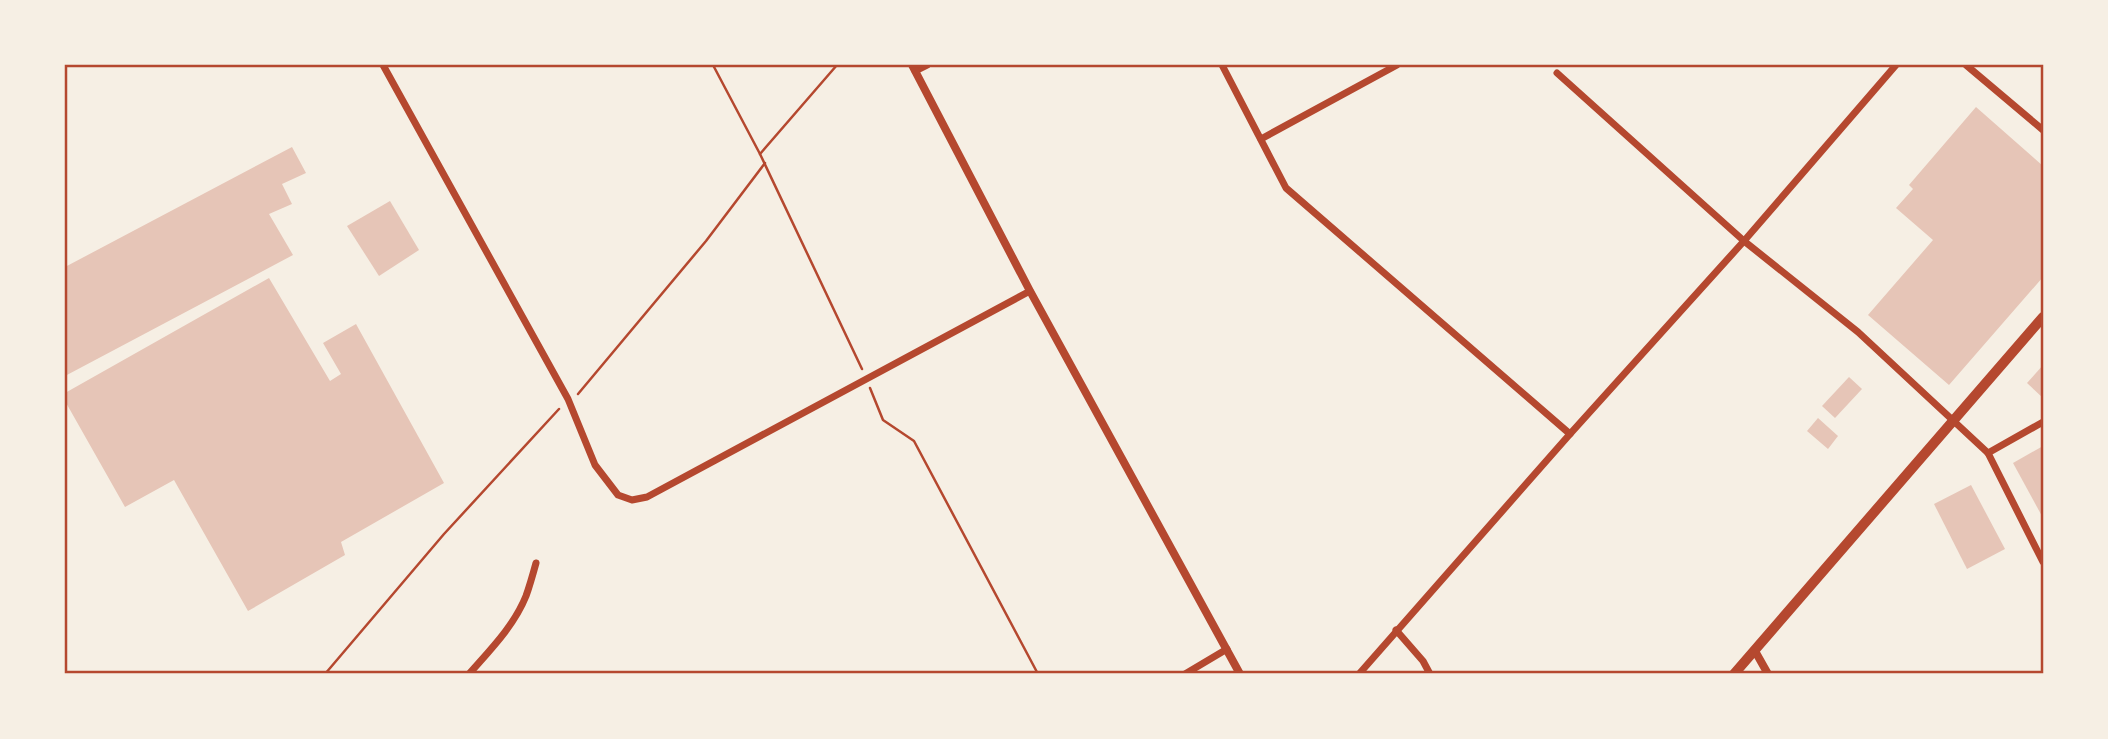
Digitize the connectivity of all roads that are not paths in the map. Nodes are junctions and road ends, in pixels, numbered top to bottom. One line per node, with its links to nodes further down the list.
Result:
1 (383, 65): 12 (street)
2 (927, 65): 7 (street)
3 (1222, 65): 10 (street)
4 (1396, 65): 10 (street)
5 (1896, 65): 11 (street)
6 (1966, 65): 9 (street)
7 (914, 68): 12 (street)
8 (1557, 73): 11 (street)
9 (2043, 130)
10 (1261, 139): 16 (street)
11 (1744, 241): 14 (street); 16 (street)
12 (1030, 291): 21 (street)
13 (2043, 317): 14 (main road)
14 (1954, 421): 17 (street); 22 (main road)
15 (2043, 422): 17 (street)
16 (1570, 434): 20 (street)
17 (1988, 453): 18 (street)
18 (2043, 562)
19 (536, 563): 23 (street)
20 (1396, 630): 26 (street); 27 (street)
21 (1227, 649): 24 (street); 25 (street)
22 (1755, 651): 28 (main road); 29 (street)
23 (469, 674)
24 (1185, 674)
25 (1240, 674)
26 (1359, 674)
27 (1430, 674)
28 (1734, 674)
29 (1768, 674)

